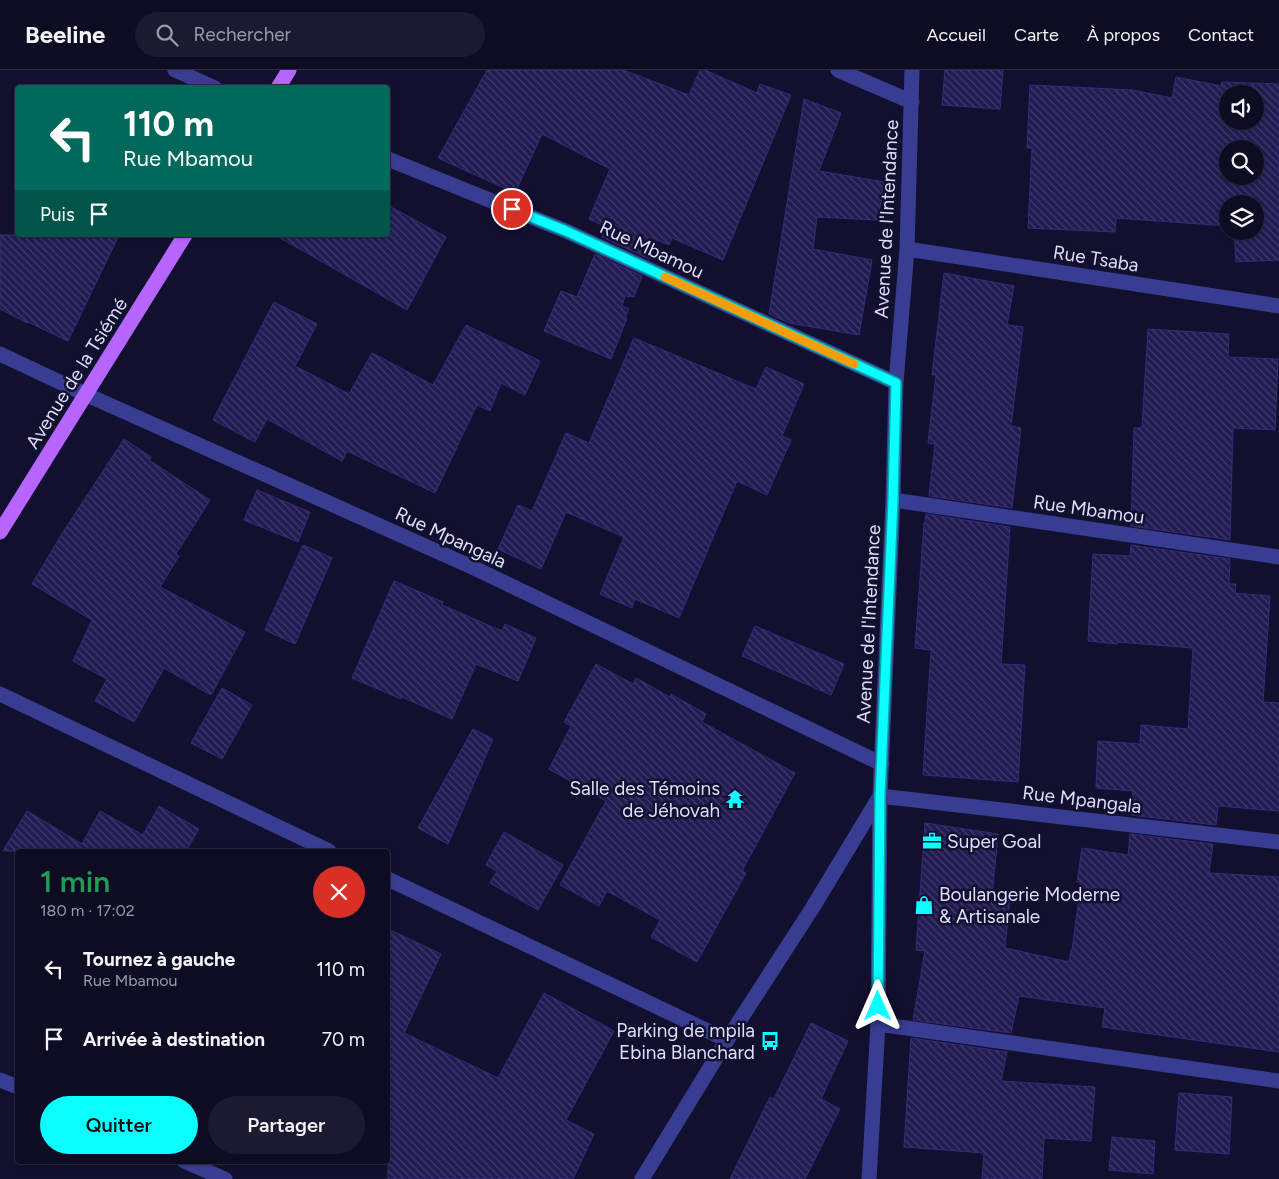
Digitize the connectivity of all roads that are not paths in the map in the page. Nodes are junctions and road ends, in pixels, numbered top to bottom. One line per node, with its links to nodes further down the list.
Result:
1 (175, 70): 5 (street)
2 (289, 70): 6 (main road)
3 (838, 70): 7 (street)
4 (912, 70): 7 (street, Avenue de l'Intendance)
5 (208, 85)
6 (280, 85)
7 (912, 102): 10 (street, Avenue de l'Intendance)
8 (390, 160): 13 (street, Rue Mbamou)
9 (184, 237): 14 (main road, Avenue de la Tsiémé)
10 (907, 249): 11 (street, Rue Tsaba); 13 (street, Avenue de l'Intendance)
11 (1279, 306)
12 (0, 354): 14 (street, Rue Mpangala)
13 (896, 383): 15 (street, Avenue de l'Intendance)
14 (85, 394): 16 (main road, Avenue de la Tsiémé); 19 (street, Rue Mpangala)
15 (893, 500): 17 (street, Rue Mbamou); 19 (street, Avenue de l'Intendance)
16 (0, 532)
17 (1279, 557)
18 (0, 694): 22 (street)
19 (882, 764): 20 (street, Avenue de l'Intendance)
20 (880, 796): 21 (street, Rue Mpangala); 24 (street, Avenue de l'Intendance); 25 (street)
21 (1279, 842)
22 (325, 849)
23 (390, 880): 25 (street)
24 (878, 1024): 27 (street); 32 (street, Avenue de l'Intendance)
25 (727, 1040): 31 (street)
26 (0, 1080): 28 (street)
27 (1279, 1082)
28 (15, 1086)
29 (191, 1164): 30 (street)
30 (224, 1179)
31 (642, 1179)
32 (869, 1179)

